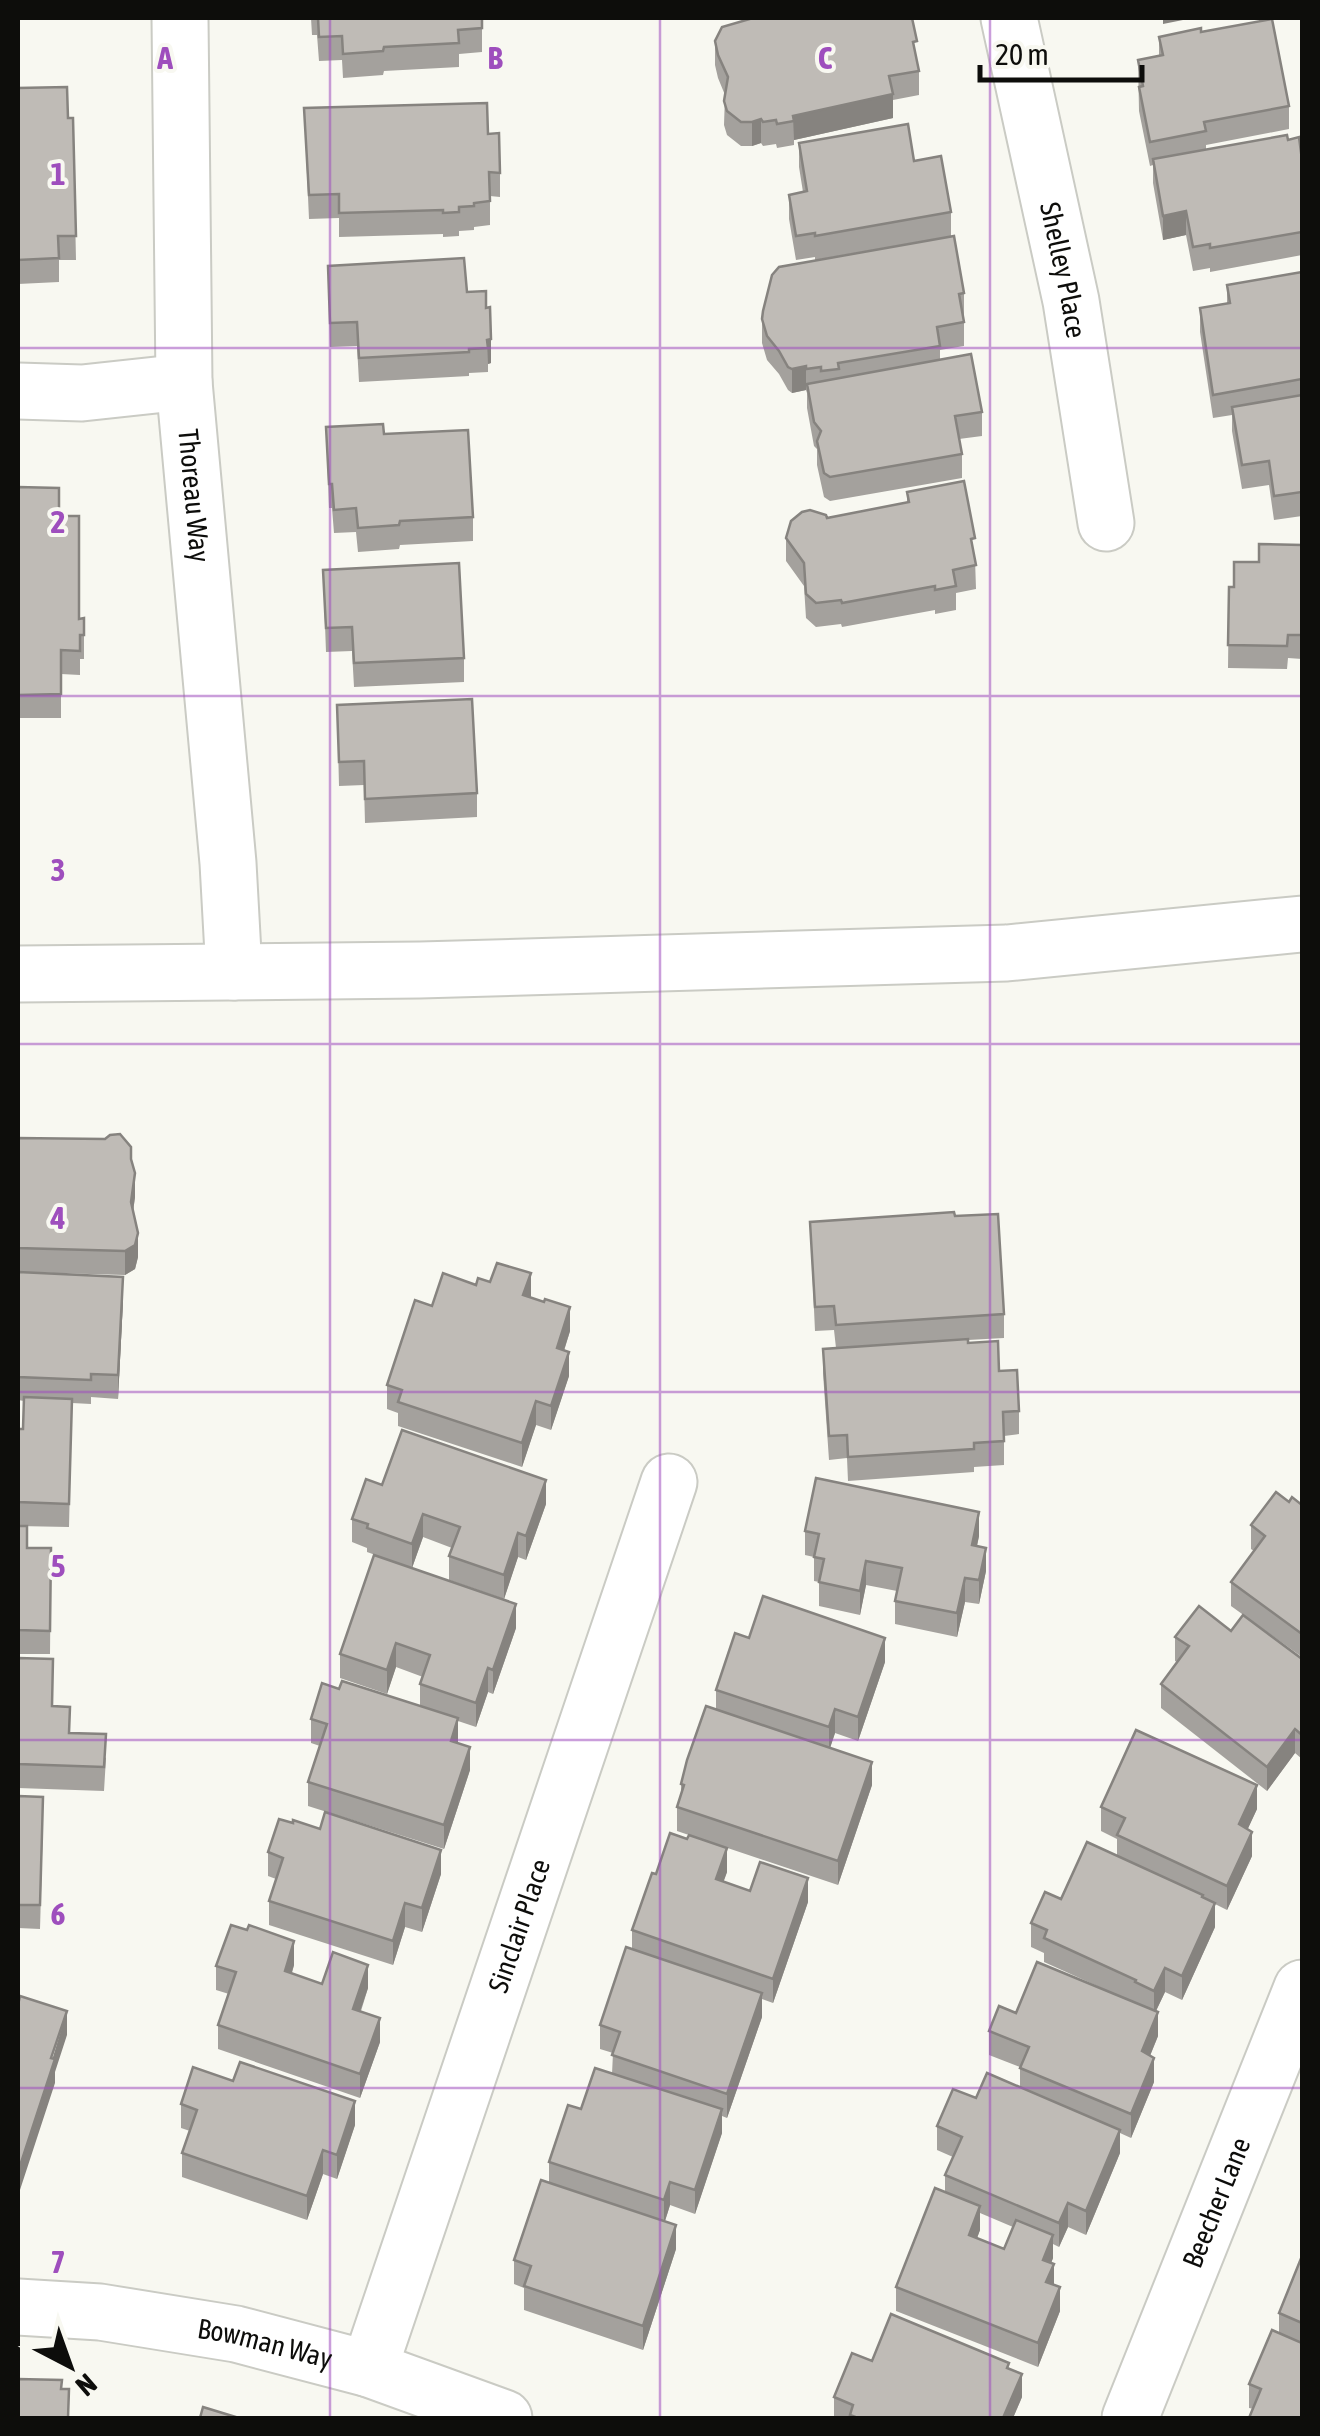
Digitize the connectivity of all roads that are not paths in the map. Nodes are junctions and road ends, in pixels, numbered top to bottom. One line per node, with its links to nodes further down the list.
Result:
1 (180, 18): 3 (street, Thoreau Way)
2 (1009, 18): 5 (street, Shelley Place)
3 (184, 382): 4 (street); 7 (street, Thoreau Way)
4 (18, 391)
5 (1106, 524)
6 (1302, 924): 7 (street)
7 (234, 972): 8 (street)
8 (18, 974)
9 (669, 1482): 12 (street, Sinclair Place)
10 (1302, 1988): 14 (street, Beecher Lane)
11 (18, 2307): 12 (street, Bowman Way)
12 (369, 2368): 13 (street, Bowman Way)
13 (504, 2418)
14 (1130, 2418)

